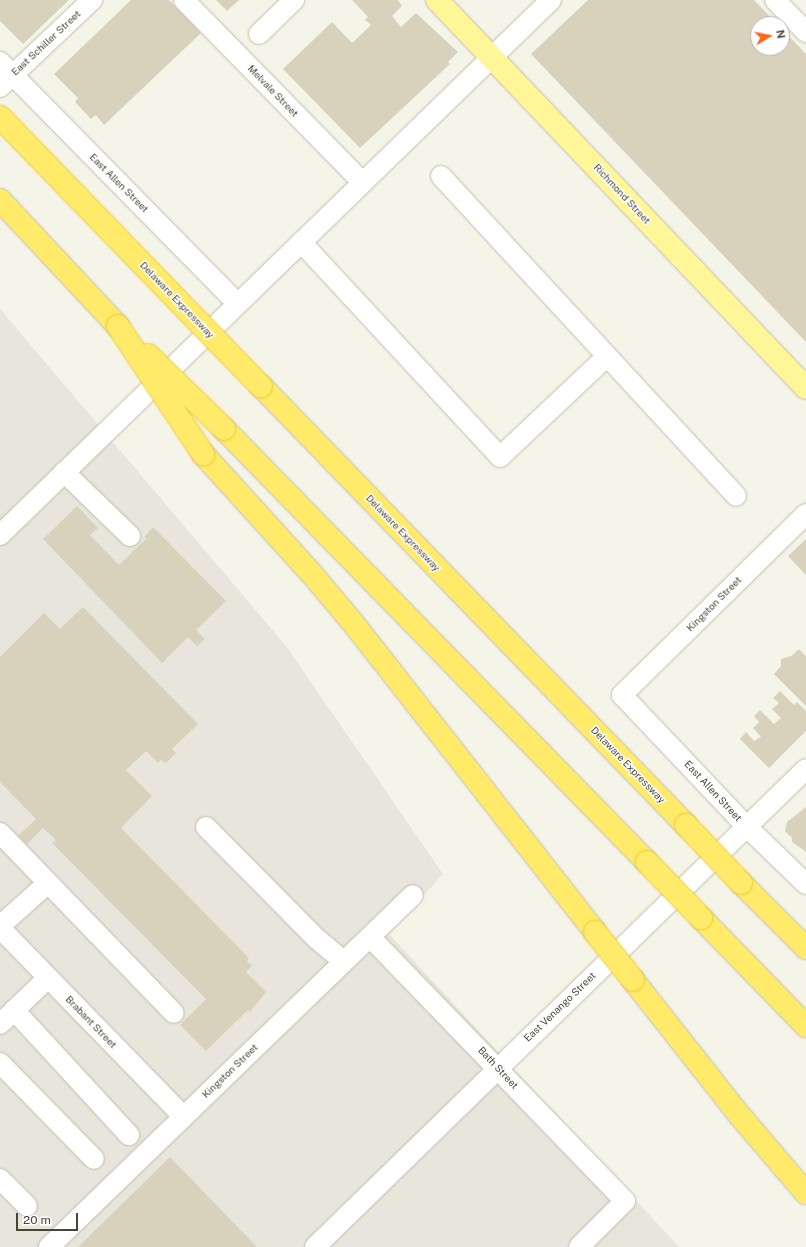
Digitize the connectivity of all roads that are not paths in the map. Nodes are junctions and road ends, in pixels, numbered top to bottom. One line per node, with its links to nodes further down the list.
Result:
1 (92, 0): 10 (street, East Schiller Street)
2 (184, 0): 13 (street, Melvale Street)
3 (294, 0): 8 (street)
4 (437, 0): 9 (main road, Richmond Street)
5 (551, 0): 9 (street)
6 (775, 0): 7 (street)
7 (806, 32)
8 (259, 34)
9 (492, 57): 13 (street); 19 (main road, Richmond Street)
10 (4, 75): 16 (street, East Allen Street)
11 (0, 117): 35 (highway, Delaware Expressway, bridge)
12 (440, 176): 18 (street)
13 (362, 182): 15 (street)
14 (0, 200): 17 (highway)
15 (301, 242): 16 (street); 18 (street)
16 (238, 304): 20 (street)
17 (118, 326): 41 (highway, bridge); 48 (highway, bridge)
18 (608, 356): 21 (street)
19 (806, 388)
20 (64, 472): 23 (street); 24 (street)
21 (736, 496)
22 (806, 514): 25 (street, Kingston Street)
23 (0, 535)
24 (130, 536)
25 (622, 695): 28 (street, East Allen Street)
26 (806, 769): 28 (street, East Venango Street)
27 (206, 827): 36 (street)
28 (747, 827): 31 (street, East Allen Street); 43 (street, East Venango Street)
29 (0, 833): 30 (street)
30 (48, 883): 33 (street); 39 (street)
31 (806, 884)
32 (413, 895): 34 (street, Kingston Street)
33 (0, 927): 37 (street, Brabant Street)
34 (370, 937): 36 (street, Kingston Street); 43 (street, Bath Street)
35 (806, 948)
36 (344, 962): 44 (street, Kingston Street)
37 (48, 978): 38 (street); 44 (street, Brabant Street)
38 (14, 1010): 40 (street); 45 (street)
39 (174, 1013)
40 (0, 1024)
41 (806, 1026)
42 (0, 1063): 46 (street)
43 (497, 1068): 51 (street, East Venango Street); 52 (street, Bath Street)
44 (183, 1116): 50 (street, Kingston Street)
45 (129, 1135)
46 (94, 1159)
47 (0, 1180): 49 (street)
48 (806, 1193)
49 (26, 1206)
50 (49, 1247)
51 (315, 1247)
52 (578, 1247)

